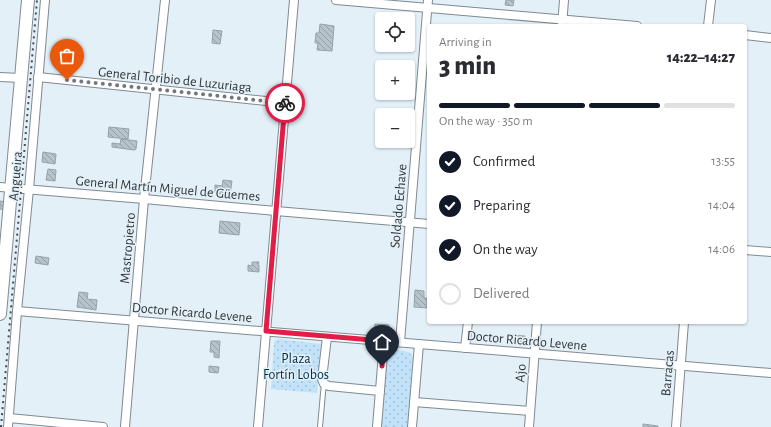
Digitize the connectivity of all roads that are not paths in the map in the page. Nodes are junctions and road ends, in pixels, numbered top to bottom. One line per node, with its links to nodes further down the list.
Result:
1 (28, 0): 16 (street, Angueira)
2 (45, 0): 15 (street, Angueira)
3 (165, 0): 17 (street, Mastropietro)
4 (294, 0): 18 (street)
5 (336, 0): 8 (street)
6 (564, 0): 9 (street)
7 (711, 0): 11 (street)
8 (427, 4): 9 (street); 23 (street, Soldado Echave)
9 (562, 23): 10 (street)
10 (587, 24)
11 (708, 24)
12 (747, 35): 13 (street)
13 (771, 38)
14 (0, 77): 16 (street)
15 (38, 77): 17 (street, General Toribio de Luzuriaga); 20 (street, Angueira)
16 (22, 78): 19 (street, Angueira)
17 (155, 90): 18 (street, General Toribio de Luzuriaga); 21 (street, Mastropietro)
18 (285, 103): 22 (street)
19 (6, 188): 20 (street, General Martín Miguel de Güemes); 27 (street, Angueira)
20 (29, 189): 21 (street, General Martín Miguel de Güemes); 28 (street, Angueira)
21 (144, 199): 22 (street, General Martín Miguel de Güemes); 29 (street, Mastropietro)
22 (276, 211): 23 (street, General Martín Miguel de Güemes); 33 (street)
23 (410, 222): 24 (street, General Martín Miguel de Güemes); 36 (street, Soldado Echave)
24 (427, 224)
25 (747, 250): 26 (street)
26 (771, 252)
27 (0, 310)
28 (17, 310): 29 (street, Doctor Ricardo Levene); 46 (street, Angueira)
29 (134, 320): 33 (street, Doctor Ricardo Levene); 49 (street, Mastropietro)
30 (468, 324): 38 (street)
31 (537, 324): 39 (street, Ajo)
32 (684, 324): 40 (street, Barracas)
33 (266, 331): 34 (street, Doctor Ricardo Levene); 50 (street)
34 (327, 337): 35 (street, Doctor Ricardo Levene); 42 (street)
35 (384, 341): 36 (street, Doctor Ricardo Levene); 43 (street)
36 (400, 342): 37 (street, Doctor Ricardo Levene)
37 (419, 344): 38 (street, Doctor Ricardo Levene); 44 (street)
38 (465, 348): 39 (street, Doctor Ricardo Levene)
39 (535, 354): 40 (street, Doctor Ricardo Levene); 45 (street, Ajo)
40 (680, 366): 41 (street, Doctor Ricardo Levene); 55 (street, Barracas)
41 (771, 373)
42 (324, 384): 43 (street); 51 (lane)
43 (380, 391): 52 (street)
44 (414, 402): 45 (street); 53 (street)
45 (530, 411): 54 (street, Ajo)
46 (9, 418): 47 (street, Angueira); 48 (street)
47 (8, 427)
48 (103, 427)
49 (125, 427)
50 (258, 427)
51 (320, 427)
52 (377, 427)
53 (412, 427)
54 (528, 427)
55 (676, 427)

